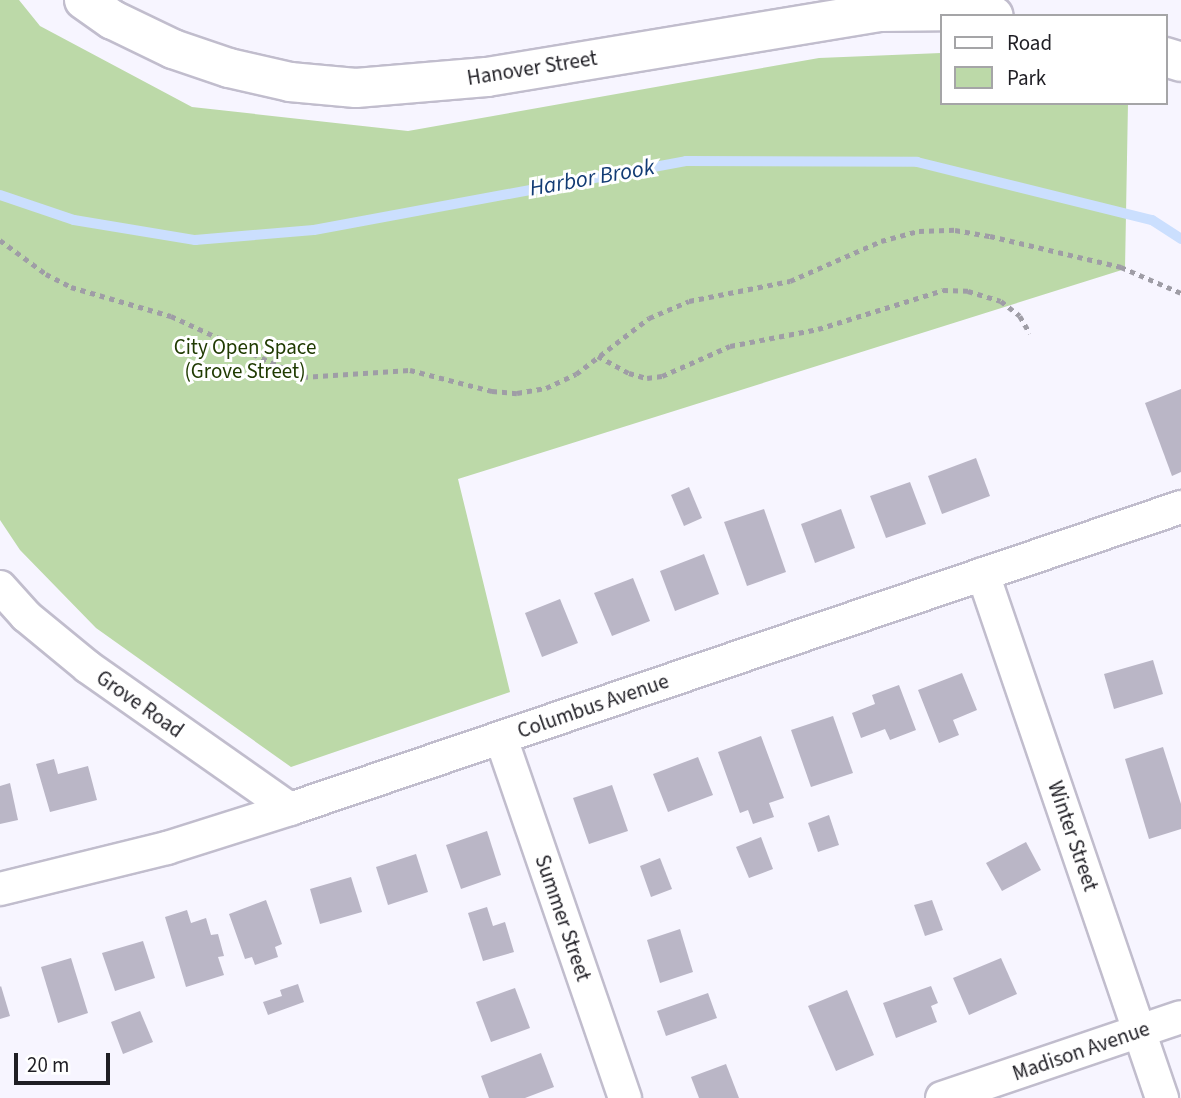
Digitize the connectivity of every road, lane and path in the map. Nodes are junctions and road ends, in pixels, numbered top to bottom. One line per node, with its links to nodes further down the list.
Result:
1 (84, 0): 2 (main road, Hanover Street)
2 (981, 14)
3 (0, 240): 6 (path)
4 (1181, 293): 6 (path)
5 (1030, 333): 6 (path)
6 (598, 356)
7 (1181, 507): 8 (street, Columbus Avenue)
8 (983, 574): 10 (street, Columbus Avenue); 14 (street, Winter Street)
9 (0, 587): 11 (street, Grove Road)
10 (501, 738): 11 (street, Columbus Avenue); 15 (street, Summer Street)
11 (290, 809): 12 (street, Columbus Avenue)
12 (0, 889)
13 (1181, 1017): 14 (street, Madison Avenue)
14 (1139, 1031): 16 (street, Madison Avenue); 17 (street, Winter Street)
15 (625, 1098)
16 (942, 1098)
17 (1162, 1098)

